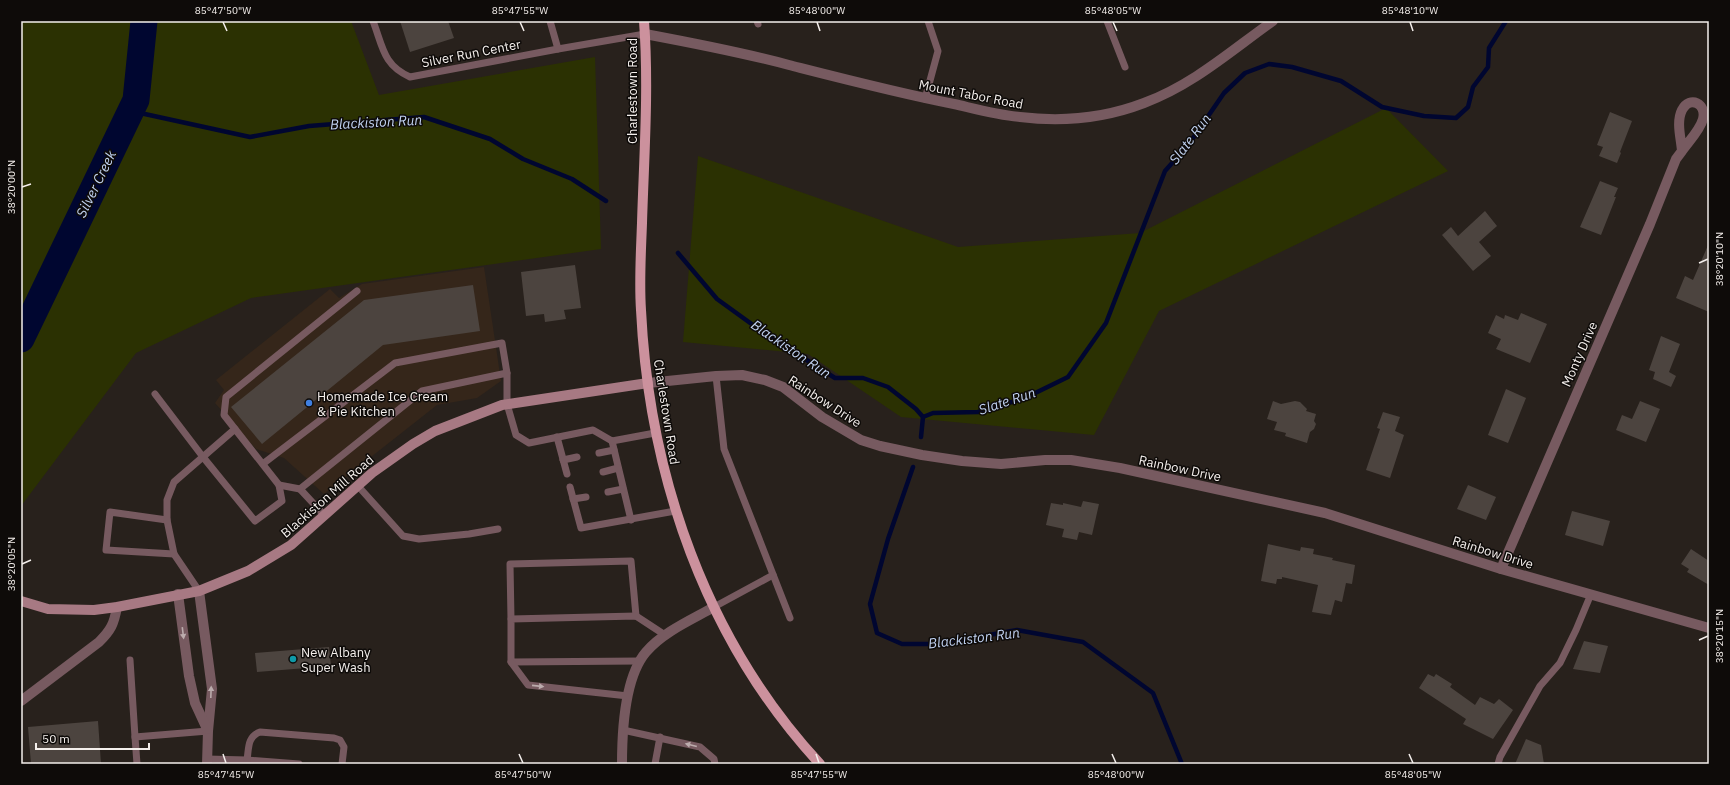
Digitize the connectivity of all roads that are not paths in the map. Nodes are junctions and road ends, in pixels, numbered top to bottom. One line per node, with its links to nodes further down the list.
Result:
1 (373, 21): 8 (lane, Silver Run Center)
2 (550, 21): 8 (lane)
3 (644, 21): 7 (main road, Charlestown Road)
4 (928, 21): 10 (lane)
5 (1107, 21): 9 (lane)
6 (1273, 21): 10 (street, Mount Tabor Road)
7 (645, 34): 8 (lane, Silver Run Center); 10 (street, Mount Tabor Road); 15 (main road, Charlestown Road)
8 (558, 49)
9 (1125, 67)
10 (925, 99)
11 (1682, 151): 45 (street, Monty Drive)
12 (357, 291): 18 (lane)
13 (507, 373): 17 (lane); 27 (lane); 34 (lane)
14 (716, 376): 15 (street, Rainbow Drive); 45 (street, Rainbow Drive); 46 (lane)
15 (648, 383): 17 (main road, Blackiston Mill Road); 19 (main road, Charlestown Road)
16 (155, 394): 24 (lane)
17 (507, 404): 20 (lane); 32 (main road, Blackiston Mill Road)
18 (235, 429): 24 (lane); 27 (lane)
19 (655, 433): 21 (lane); 39 (main road, Charlestown Road)
20 (557, 438): 21 (lane); 26 (lane)
21 (612, 441): 22 (lane)
22 (614, 450): 23 (lane); 28 (lane)
23 (599, 453)
24 (203, 457): 31 (lane); 41 (lane)
25 (577, 457): 26 (lane)
26 (563, 460): 30 (lane)
27 (264, 463): 31 (lane)
28 (618, 468): 29 (lane); 35 (lane)
29 (603, 472)
30 (566, 474)
31 (279, 485): 34 (lane)
32 (358, 486): 40 (main road, Blackiston Mill Road); 43 (lane)
33 (570, 487): 38 (lane)
34 (300, 489): 40 (lane)
35 (624, 489): 36 (lane); 42 (lane)
36 (608, 492)
37 (586, 497): 38 (lane)
38 (574, 499): 42 (lane)
39 (675, 511): 42 (lane); 52 (main road, Charlestown Road)
40 (325, 516): 47 (main road, Blackiston Mill Road)
41 (167, 520): 44 (lane); 44 (lane)
42 (631, 520)
43 (498, 529)
44 (174, 554): 47 (lane)
45 (1501, 569): 49 (street, Rainbow Drive)
46 (773, 575): 52 (lane); 54 (lane)
47 (199, 591): 48 (main road, Blackiston Mill Road); 64 (street, one-way to 47)
48 (178, 594): 51 (main road, Blackiston Mill Road); 64 (street, one-way to 64)
49 (1591, 594): 56 (street, Rainbow Drive); 76 (lane)
50 (21, 601): 51 (main road, Blackiston Mill Road)
51 (117, 607): 62 (street)
52 (714, 607): 57 (street); 75 (main road, Charlestown Road)
53 (636, 616): 55 (lane); 55 (lane); 57 (lane)
54 (790, 618)
55 (511, 619): 60 (lane)
56 (1709, 628)
57 (665, 635): 59 (street)
58 (130, 660): 65 (lane)
59 (640, 661): 60 (lane); 61 (street)
60 (511, 662): 61 (lane, one-way to 61)
61 (628, 696): 63 (street)
62 (21, 701)
63 (622, 730): 66 (lane); 72 (street)
64 (208, 731): 65 (lane); 68 (street)
65 (135, 737): 69 (lane)
66 (660, 737): 73 (lane); 74 (lane, one-way to 66)
67 (247, 760): 68 (lane); 70 (lane); 71 (lane)
68 (207, 762)
69 (137, 764)
70 (299, 764)
71 (342, 764)
72 (622, 764)
73 (655, 764)
74 (715, 764)
75 (820, 764)
76 (1498, 764)

